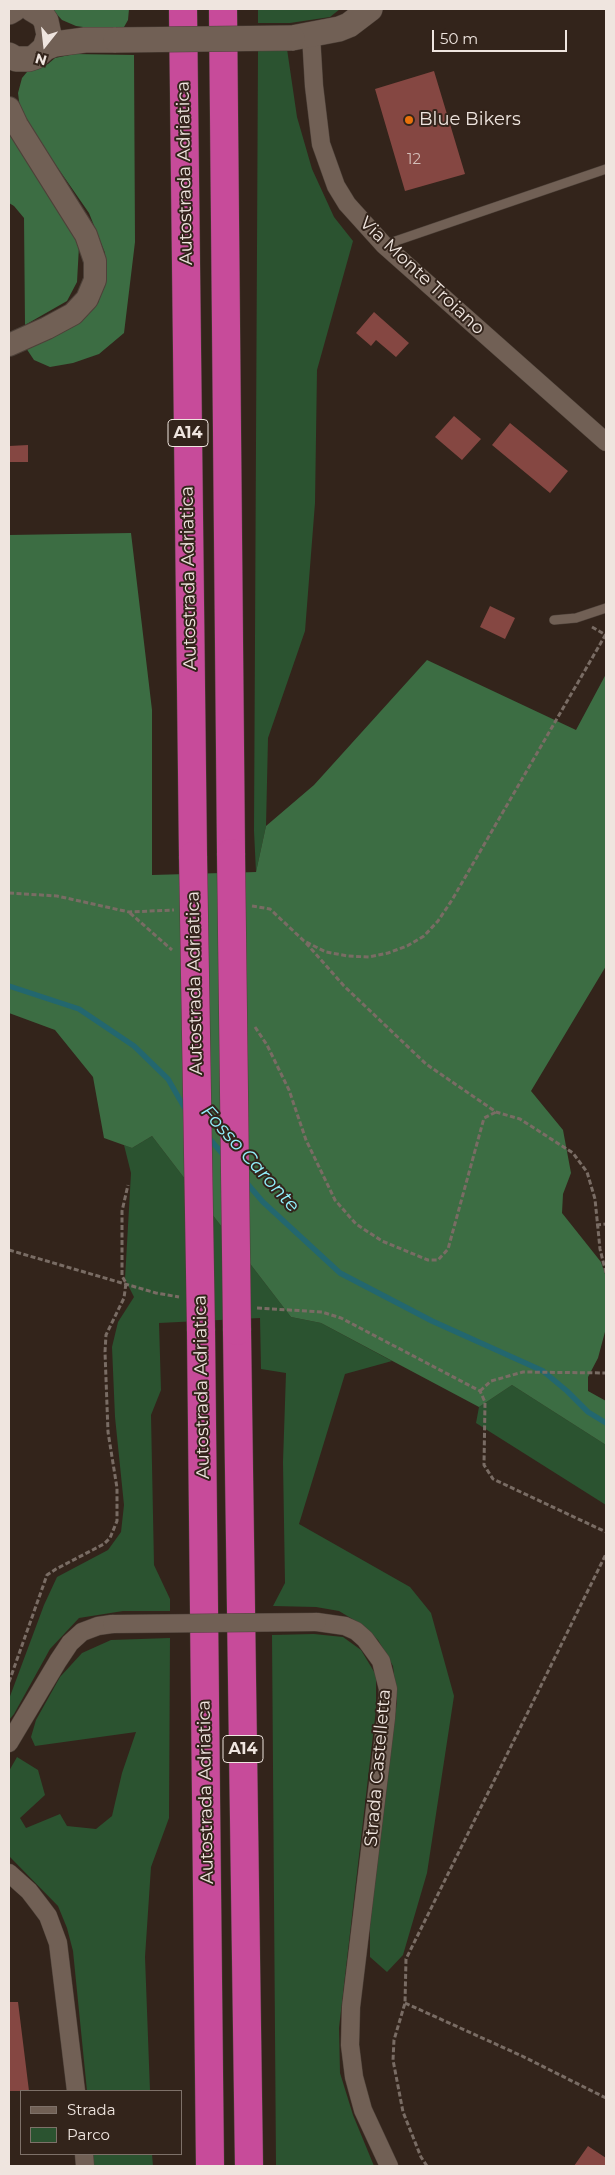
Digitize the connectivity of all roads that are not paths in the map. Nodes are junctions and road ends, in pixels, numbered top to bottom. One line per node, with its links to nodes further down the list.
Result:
1 (14, 9): 5 (main road)
2 (183, 9): 21 (highway, Autostrada Adriatica / A14, bridge)
3 (223, 9): 22 (highway, Autostrada Adriatica / A14, bridge)
4 (370, 9): 7 (main road)
5 (9, 12)
6 (39, 15): 8 (main road); 9 (main road)
7 (302, 36): 8 (main road, bridge); 13 (street, Via Monte Troiano)
8 (85, 40): 9 (main road)
9 (45, 48): 10 (main road)
10 (13, 63)
11 (9, 108): 14 (street)
12 (606, 170): 13 (lane)
13 (384, 245): 15 (street, Via Monte Troiano)
14 (9, 345)
15 (606, 442)
16 (606, 608): 17 (lane)
17 (554, 620)
18 (9, 1743): 23 (street, Strada Castelletta, bridge)
19 (9, 1873): 20 (street)
20 (76, 2090)
21 (210, 2166)
22 (249, 2166)
23 (389, 2166)

